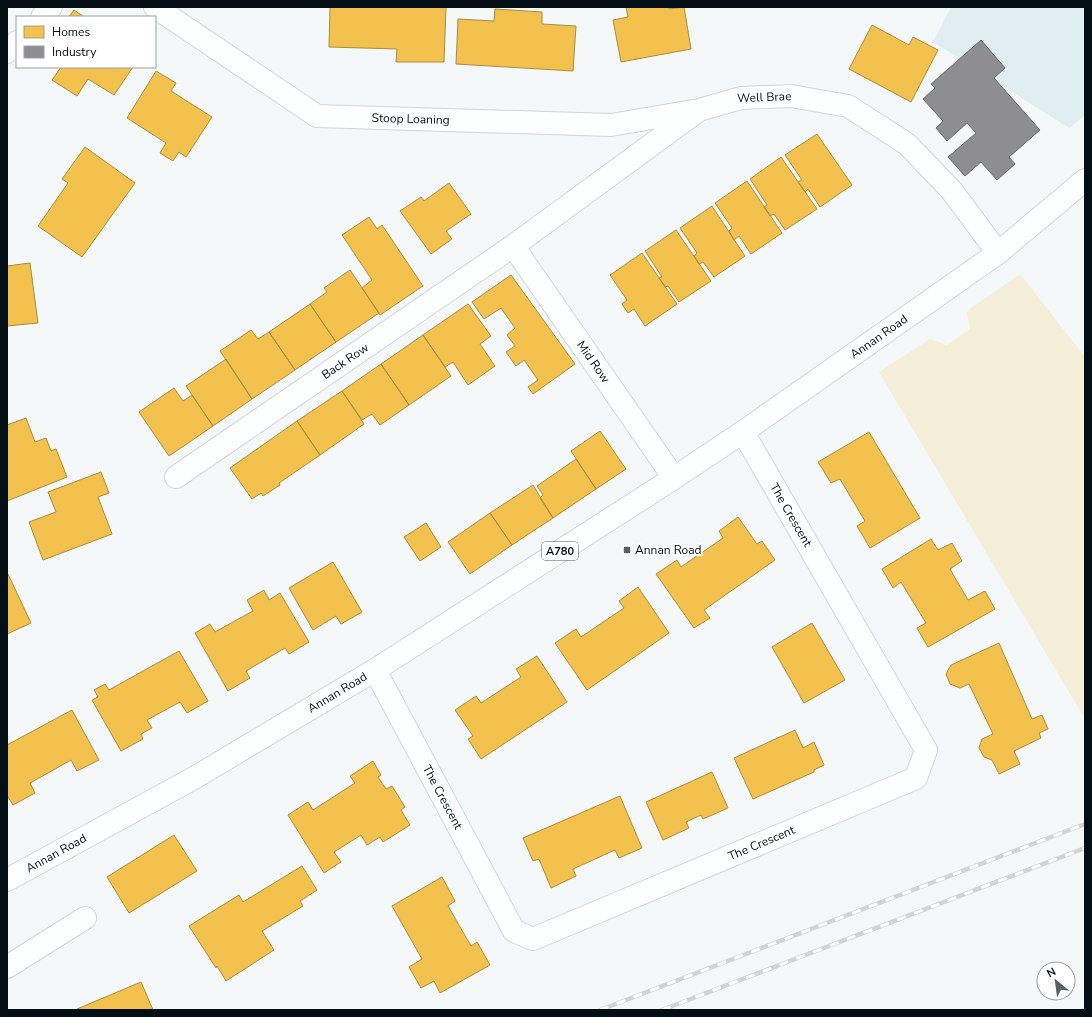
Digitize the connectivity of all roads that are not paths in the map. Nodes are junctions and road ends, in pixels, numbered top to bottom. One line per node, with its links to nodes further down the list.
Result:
1 (52, 7): 3 (street)
2 (155, 7): 6 (street, Stoop Loaning)
3 (43, 16)
4 (16, 43): 5 (street)
5 (7, 52)
6 (699, 110): 8 (street, Well Brae); 9 (street, Well Brae)
7 (1085, 180): 9 (street, Annan Road / A780)
8 (513, 246): 11 (street, Back Row); 12 (street, Mid Row)
9 (998, 253): 10 (street, Annan Road / A780)
10 (743, 432): 12 (street, Annan Road / A780); 13 (street, The Crescent)
11 (176, 477)
12 (674, 478): 13 (street, Annan Road / A780)
13 (374, 670): 14 (street, Annan Road / A780)
14 (7, 880)
15 (86, 918): 16 (street)
16 (7, 967)

